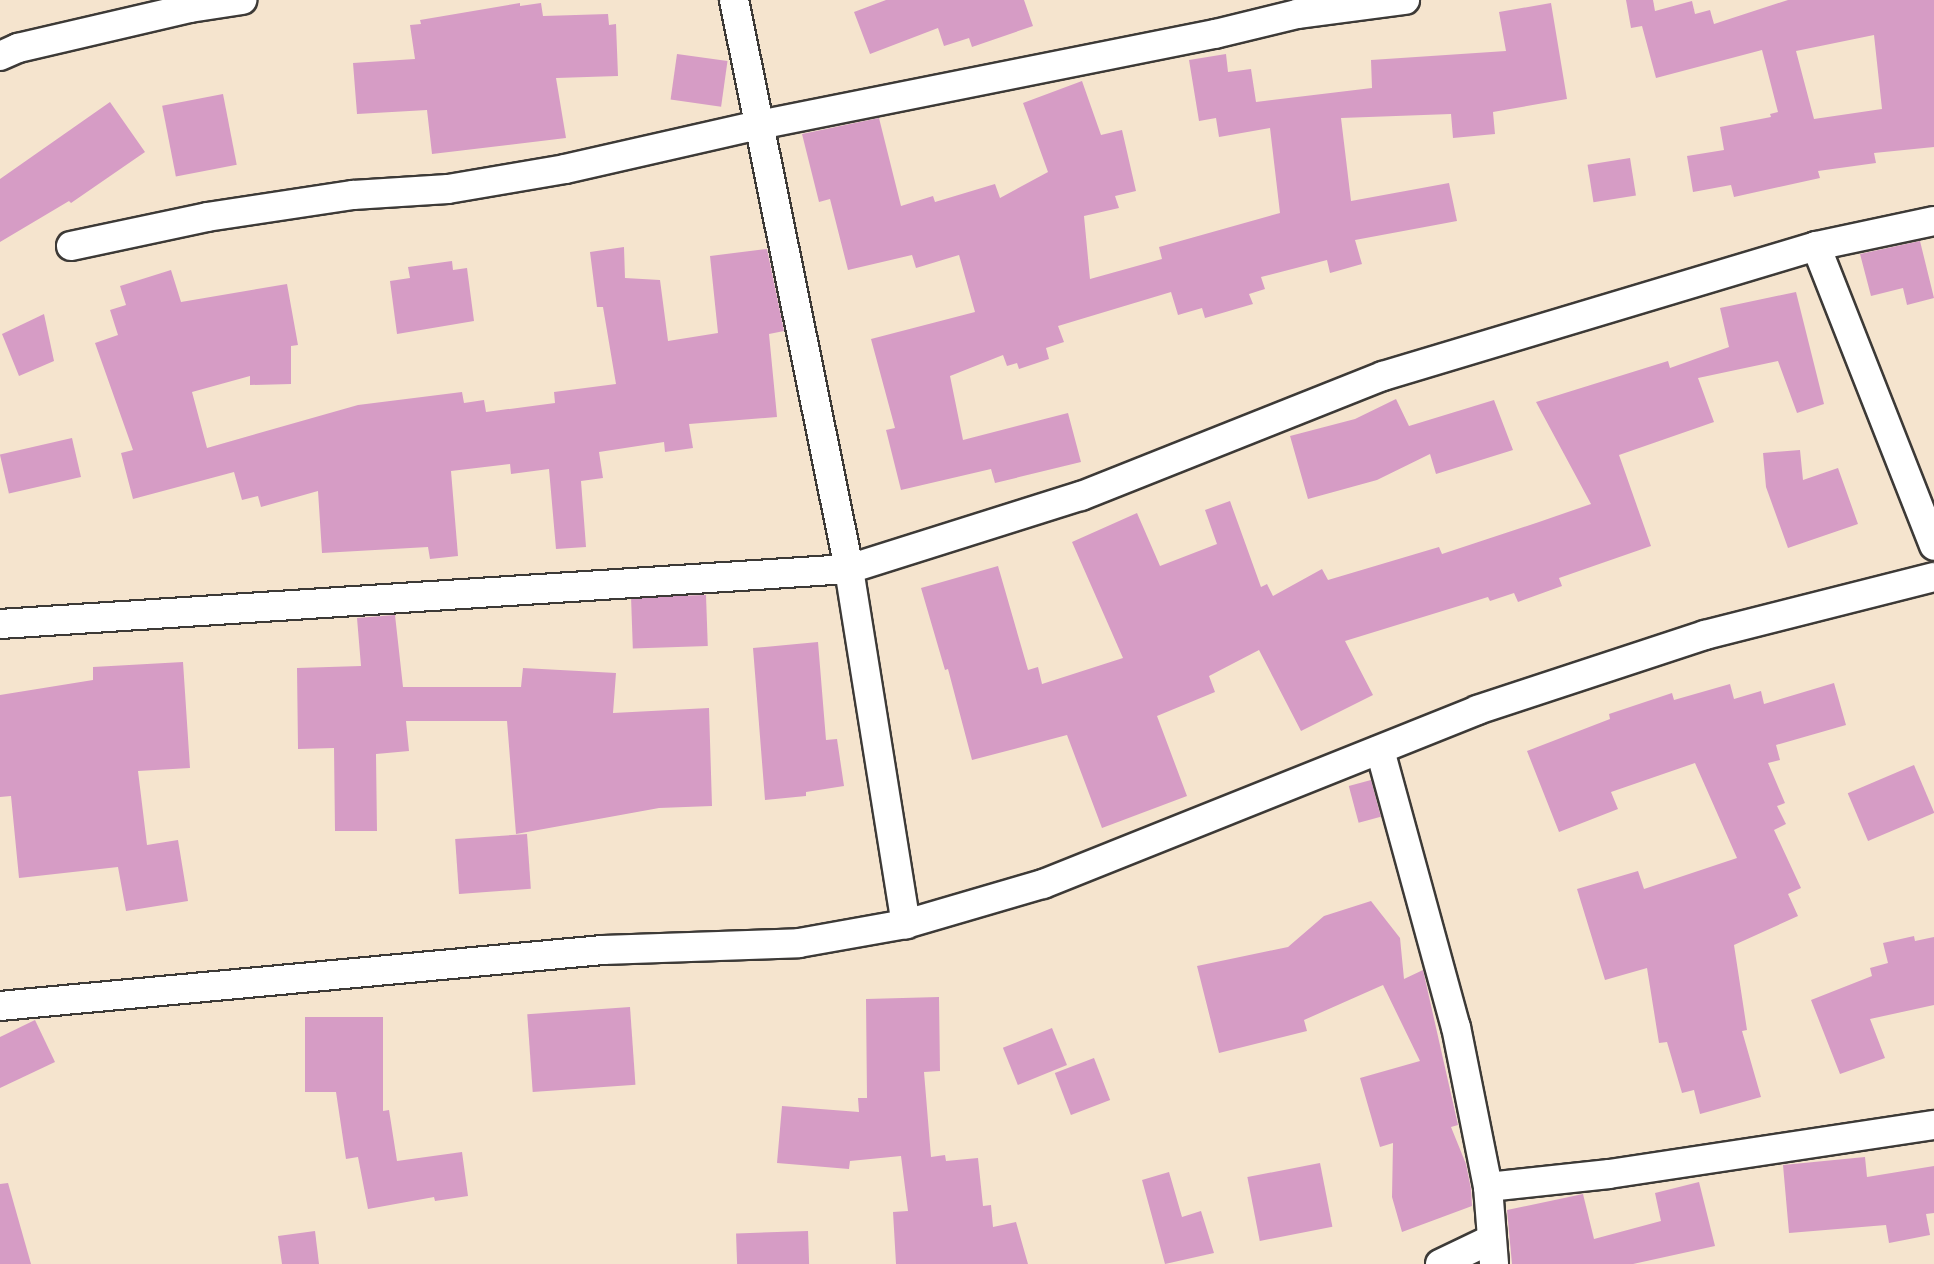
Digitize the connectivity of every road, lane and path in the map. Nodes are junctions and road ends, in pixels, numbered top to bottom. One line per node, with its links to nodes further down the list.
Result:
1 (242, 0): 4 (street)
2 (734, 0): 5 (street)
3 (1405, 0): 5 (street)
4 (0, 56)
5 (759, 125): 7 (street); 10 (street)
6 (1934, 221): 8 (street)
7 (71, 246)
8 (1816, 246): 9 (street); 10 (street)
9 (1934, 546)
10 (849, 569): 12 (street); 14 (street)
11 (1934, 577): 13 (street)
12 (0, 624)
13 (1380, 750): 14 (street); 17 (street)
14 (906, 924): 15 (street)
15 (0, 1006)
16 (1934, 1125): 17 (street)
17 (1488, 1187): 18 (street)
18 (1492, 1252): 19 (street)
19 (1440, 1264)

